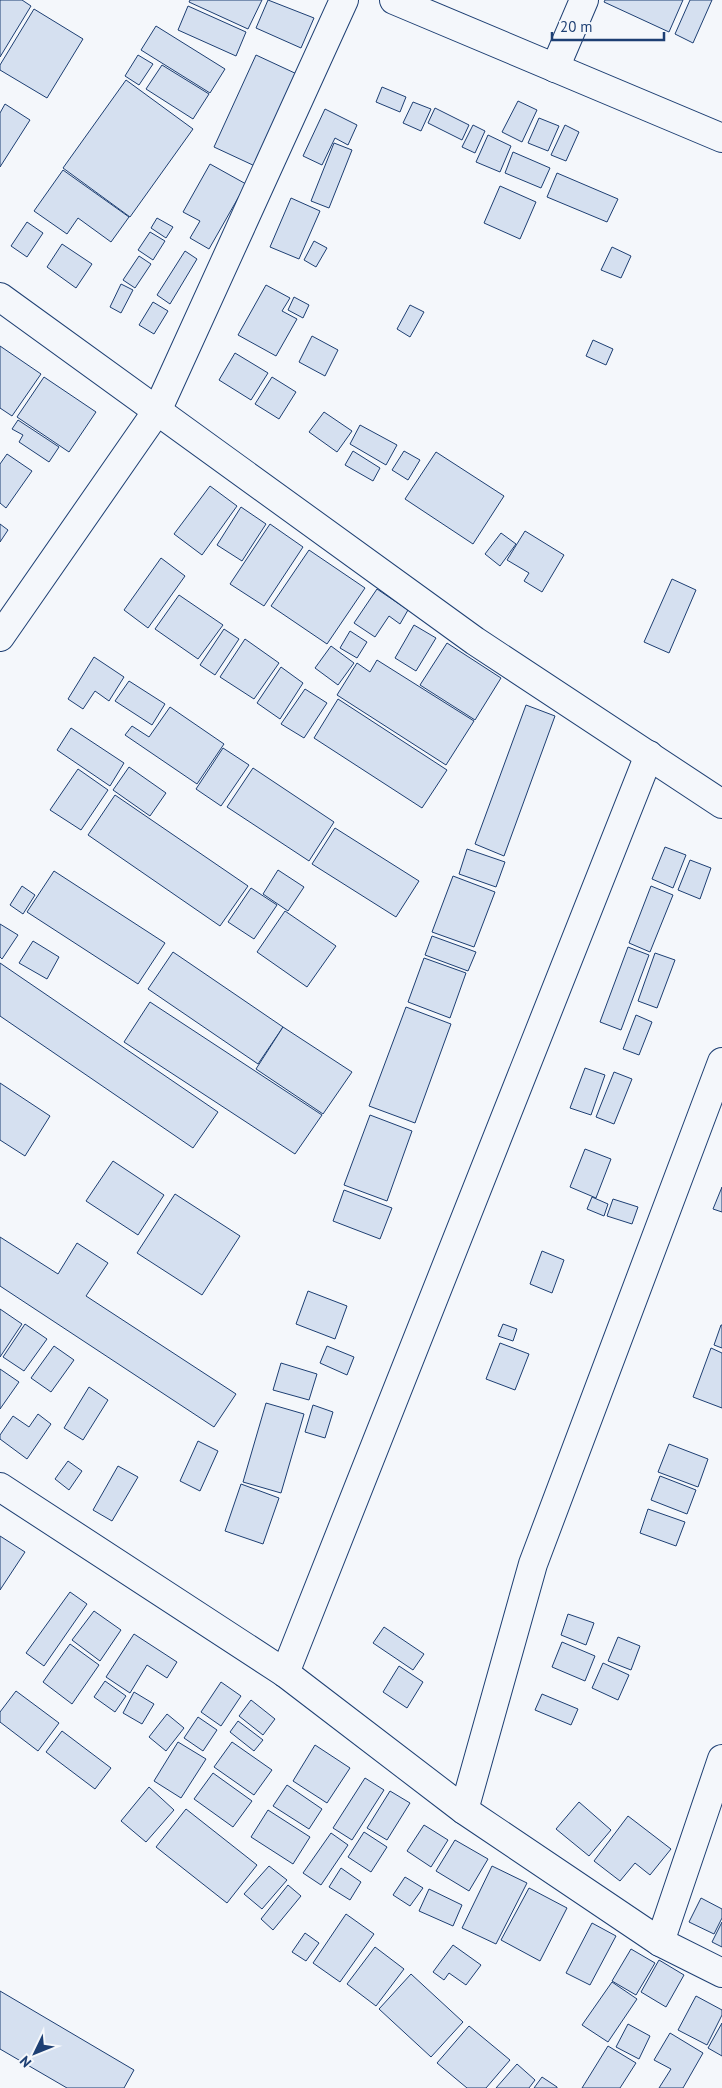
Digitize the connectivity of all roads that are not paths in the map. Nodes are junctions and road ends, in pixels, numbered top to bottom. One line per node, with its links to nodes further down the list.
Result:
1 (344, 0): 7 (street)
2 (394, 0): 4 (street)
3 (584, 0): 4 (street)
4 (555, 68): 5 (street)
5 (722, 138)
6 (0, 297): 7 (street)
7 (157, 411): 8 (street); 9 (street)
8 (0, 636)
9 (649, 756): 10 (street); 13 (street)
10 (722, 804)
11 (722, 1062): 15 (street)
12 (0, 1487): 13 (street)
13 (285, 1673): 15 (street)
14 (722, 1759): 16 (street)
15 (464, 1810): 16 (street)
16 (660, 1942): 17 (street)
17 (722, 1973)

